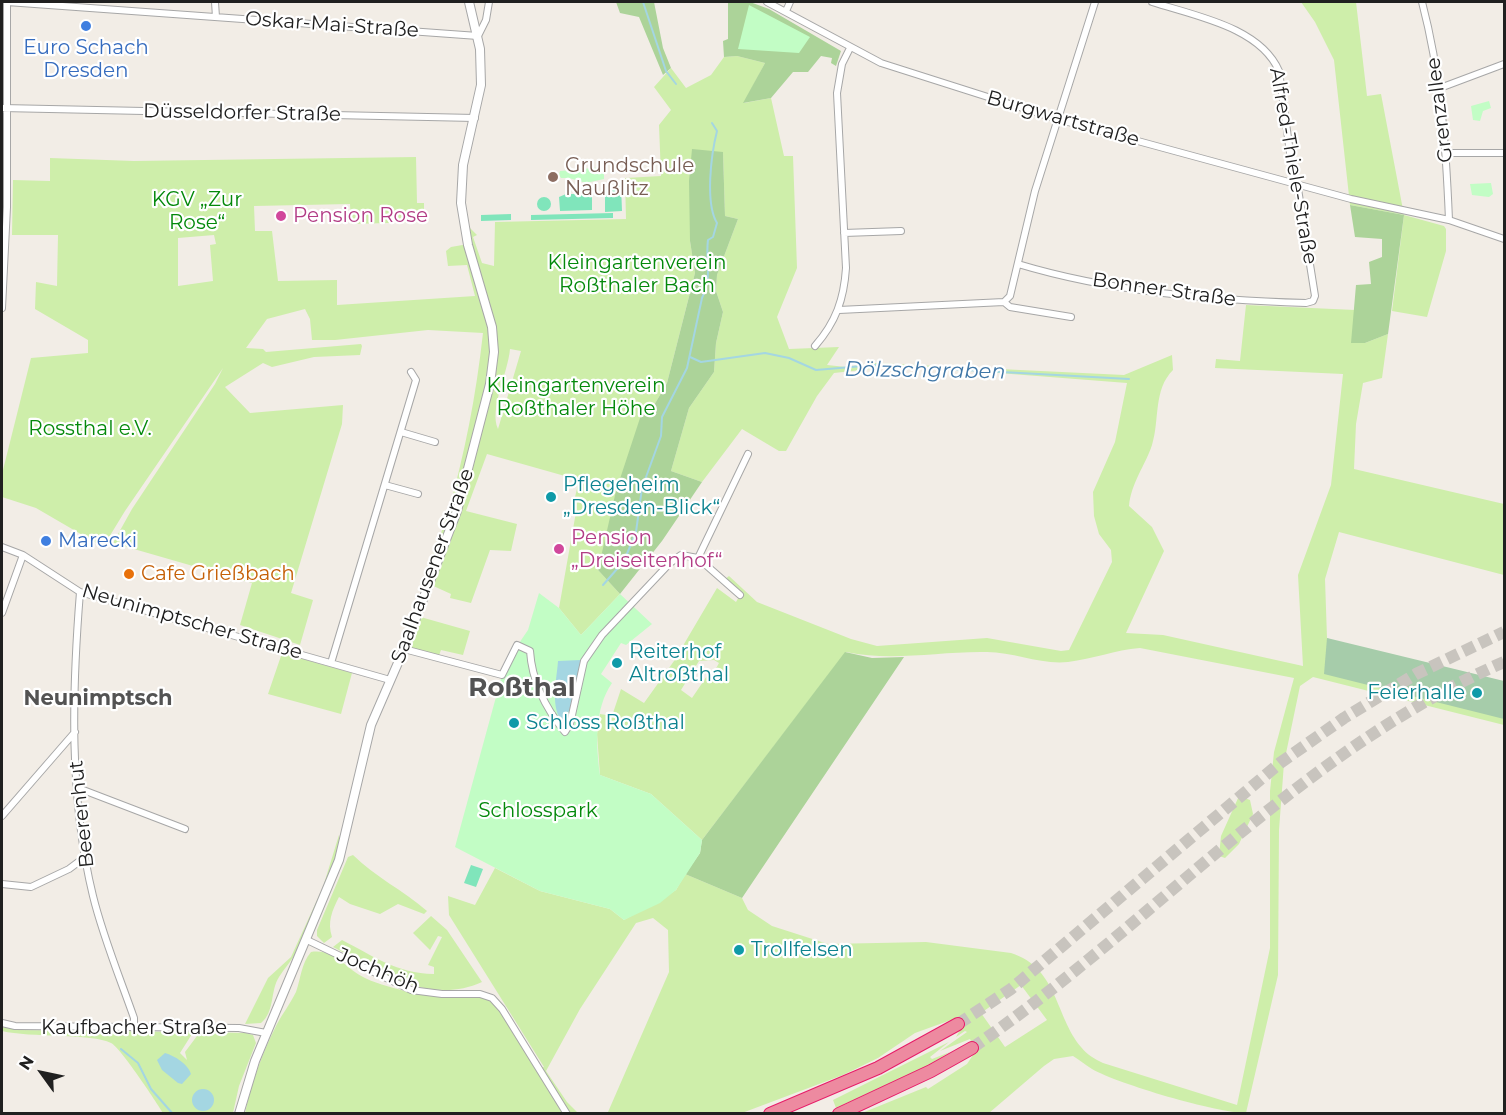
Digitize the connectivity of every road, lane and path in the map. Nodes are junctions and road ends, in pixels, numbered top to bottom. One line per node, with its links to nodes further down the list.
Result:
1 (7, 2): 11 (street, Oskar-Mai-Straße); 16 (street)
2 (215, 2): 11 (street)
3 (469, 2): 12 (street, Saalhausener Straße)
4 (489, 2): 12 (street)
5 (767, 2): 10 (street, Burgwartstraße)
6 (790, 2): 10 (street)
7 (1095, 2): 18 (street)
8 (1152, 2): 21 (street, Alfred-Thiele-Straße)
9 (1422, 2): 15 (street, Grenzallee)
10 (786, 11): 13 (street, Burgwartstraße)
11 (216, 17): 12 (street, Oskar-Mai-Straße)
12 (478, 36): 17 (street, Saalhausener Straße)
13 (850, 48): 18 (street, Burgwartstraße); 24 (street)
14 (1504, 64): 15 (street)
15 (1440, 88): 19 (street, Grenzallee)
16 (5, 108): 17 (street, Düsseldorfer Straße); 29 (street)
17 (475, 118): 45 (street, Saalhausener Straße)
18 (1058, 119): 21 (street, Burgwartstraße); 26 (street)
19 (1447, 153): 20 (street); 22 (street, Grenzallee)
20 (1504, 153)
21 (1295, 183): 22 (street, Burgwartstraße); 27 (street, Alfred-Thiele-Straße)
22 (1449, 220): 25 (street, Burgwartstraße)
23 (901, 231): 24 (street)
24 (844, 233): 30 (street)
25 (1504, 239)
26 (1018, 264): 27 (street, Bonner Straße); 28 (street)
27 (1313, 301)
28 (1004, 302): 30 (street); 31 (street)
29 (2, 308)
30 (839, 310): 32 (street)
31 (1071, 317)
32 (815, 346)
33 (411, 372): 34 (street)
34 (401, 432): 35 (street); 37 (street)
35 (435, 442)
36 (748, 454): 41 (street)
37 (385, 485): 38 (street); 46 (street)
38 (418, 495)
39 (2, 547): 40 (street, Neunimptscher Straße)
40 (23, 555): 42 (street, Neunimptscher Straße); 44 (street)
41 (698, 558): 43 (street); 45 (street)
42 (80, 592): 46 (street, Neunimptscher Straße); 48 (street, Beerenhut)
43 (740, 595)
44 (2, 613)
45 (404, 649): 47 (street, Saalhausener Straße)
46 (331, 663): 47 (street, Neunimptscher Straße)
47 (390, 680): 54 (street, Saalhausener Straße)
48 (75, 732): 49 (street, Beerenhut); 50 (street)
49 (78, 788): 51 (street); 52 (street, Beerenhut)
50 (2, 816)
51 (185, 829)
52 (85, 857): 53 (street); 57 (street, Beerenhut)
53 (2, 884)
54 (307, 940): 58 (street, Saalhausener Straße); 61 (street, Jochhöh)
55 (2, 1023): 57 (street, Kaufbacher Straße)
56 (958, 1024): 62 (highway)
57 (134, 1029): 58 (street, Kaufbacher Straße)
58 (266, 1033): 60 (street, Saalhausener Straße)
59 (972, 1048): 63 (highway)
60 (239, 1113)
61 (567, 1113)
62 (770, 1113)
63 (839, 1113)

